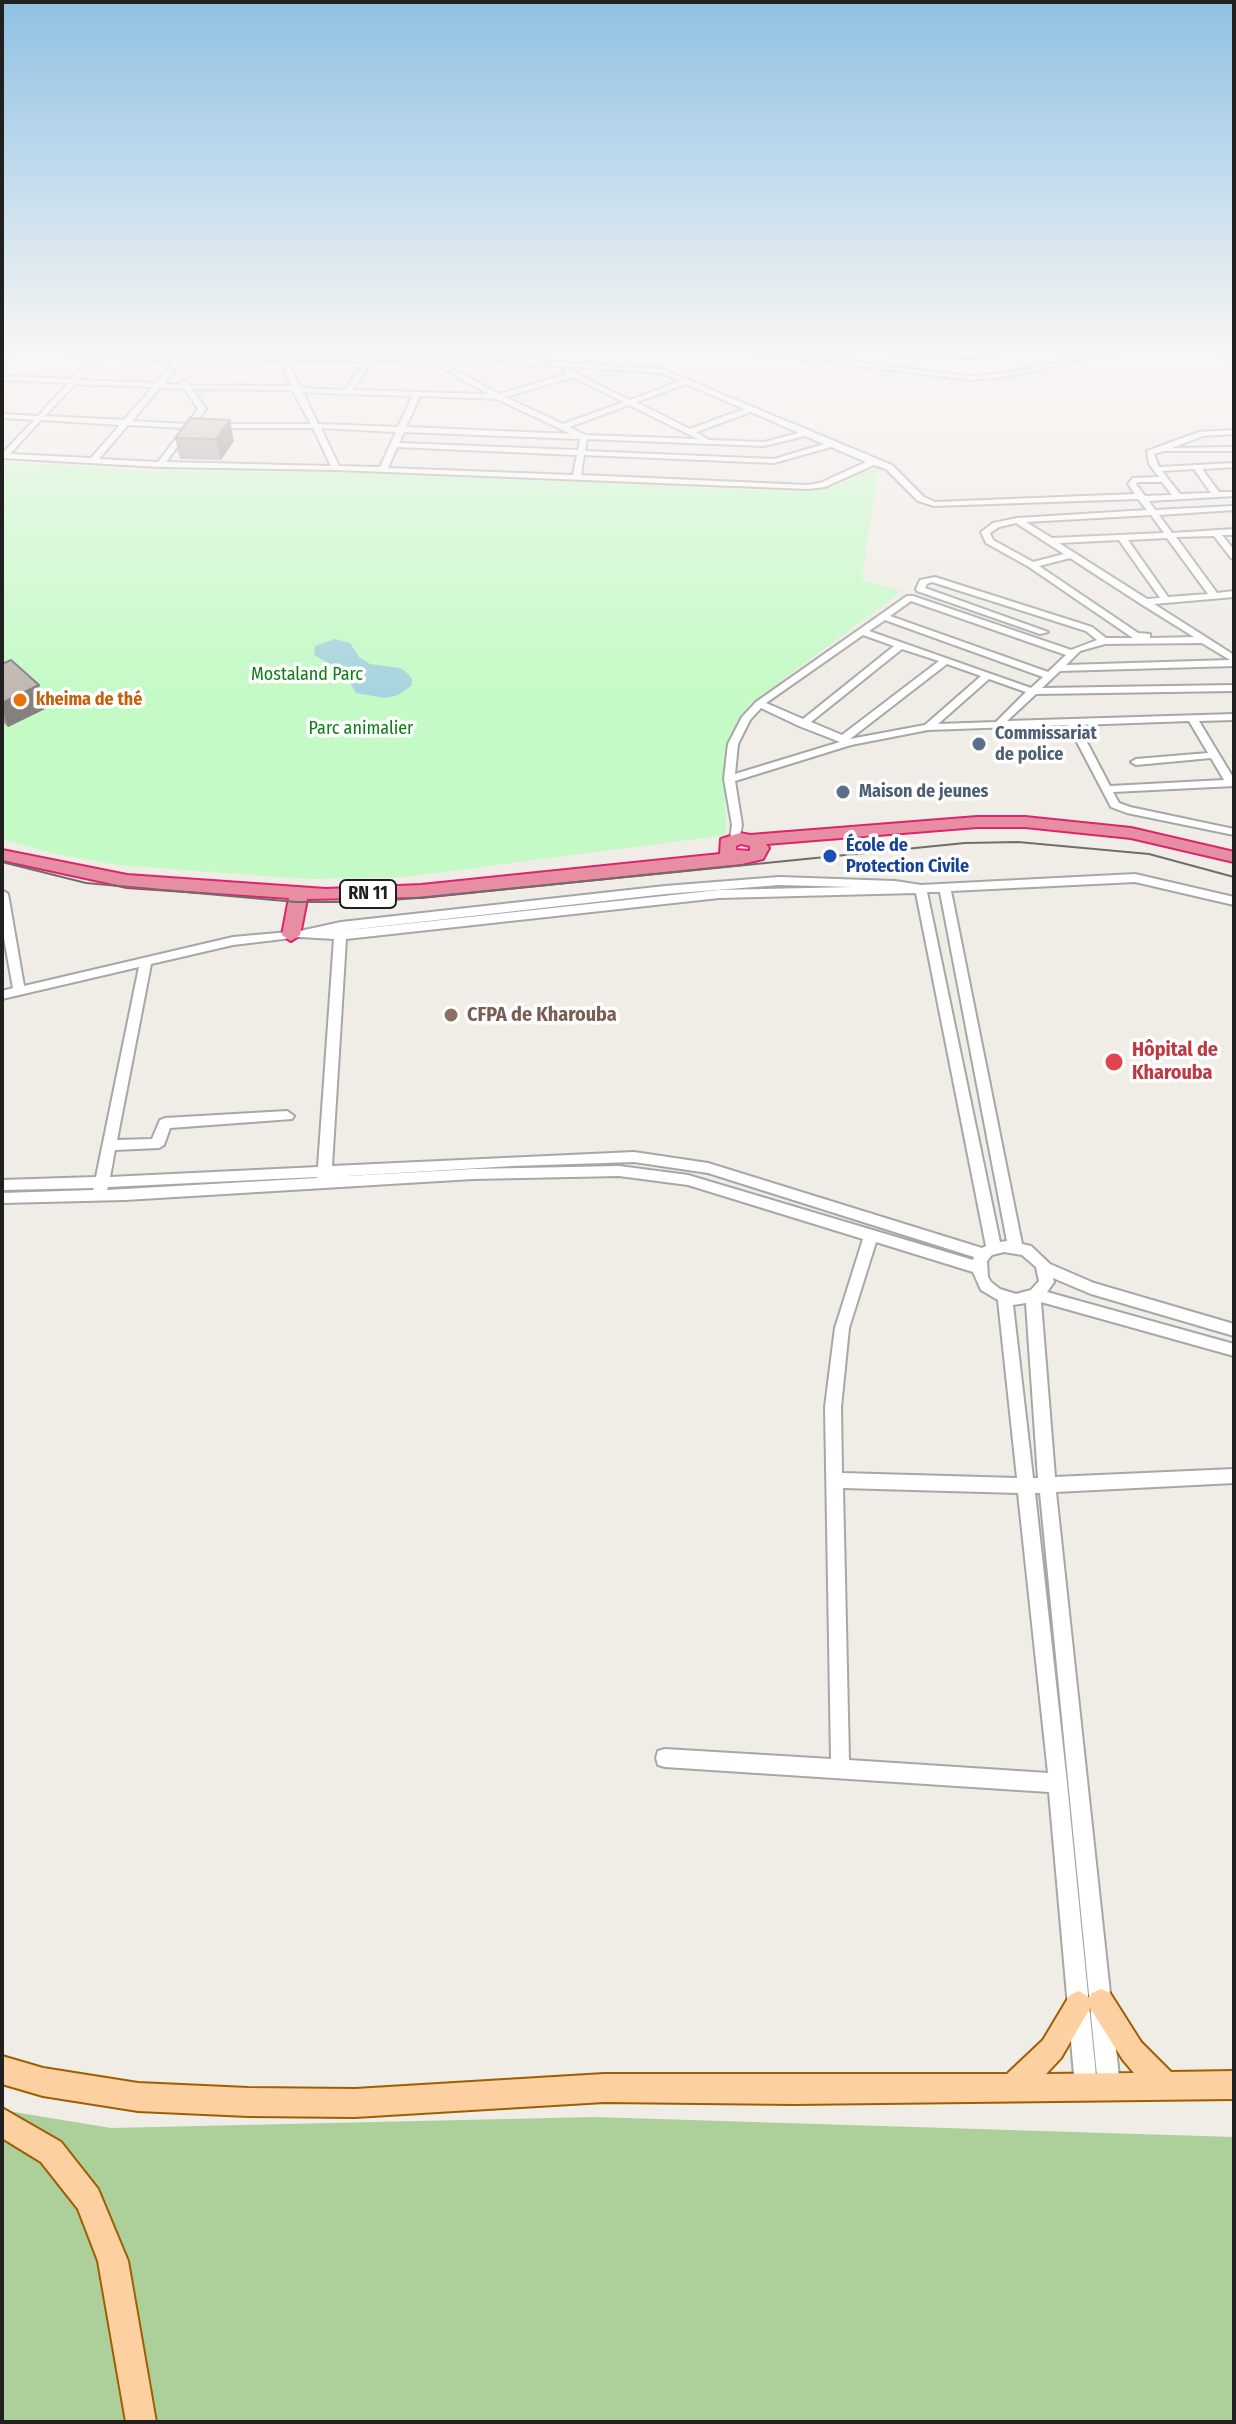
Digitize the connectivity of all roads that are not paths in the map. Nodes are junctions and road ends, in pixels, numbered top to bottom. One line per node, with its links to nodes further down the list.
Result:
1 (145, 464): 10 (street)
2 (334, 464): 13 (street)
3 (386, 464): 15 (street)
4 (482, 464): 16 (street)
5 (579, 464): 17 (street)
6 (677, 464): 19 (street)
7 (868, 464): 19 (street)
8 (880, 464): 22 (street)
9 (1154, 464): 14 (street)
10 (160, 465): 13 (street)
11 (1233, 466): 12 (street)
12 (1196, 467): 14 (street); 21 (street)
13 (336, 468): 15 (street)
14 (1158, 469): 18 (street)
15 (383, 470): 16 (street)
16 (477, 474): 17 (street)
17 (576, 479): 19 (street)
18 (1166, 479): 22 (street); 23 (street)
19 (675, 484)
20 (1234, 494): 21 (street)
21 (1217, 495): 23 (street)
22 (1141, 497): 23 (street); 25 (street)
23 (1178, 497)
24 (1234, 508): 25 (street)
25 (1153, 512): 26 (street); 29 (street)
26 (1017, 520): 31 (street); 34 (street)
27 (1234, 532): 28 (street)
28 (1216, 533): 29 (street); 33 (street)
29 (1171, 535): 30 (street); 36 (street)
30 (1122, 538): 31 (street); 37 (street)
31 (1050, 541): 32 (street)
32 (1070, 555): 34 (street); 38 (street)
33 (1234, 556)
34 (1032, 565): 42 (street)
35 (1234, 594): 36 (street)
36 (1214, 595): 37 (street)
37 (1165, 599): 38 (street)
38 (1144, 602): 42 (street)
39 (882, 616): 40 (street); 45 (street); 48 (street)
40 (861, 631): 44 (street); 52 (street)
41 (1043, 632): 43 (street)
42 (1199, 638): 43 (street); 47 (street)
43 (1104, 641): 45 (street)
44 (900, 646): 46 (street); 56 (street)
45 (1073, 654): 48 (street)
46 (945, 661): 49 (street); 59 (street)
47 (1234, 661): 48 (street)
48 (1054, 672): 51 (street)
49 (987, 676): 51 (street); 58 (street)
50 (1234, 688): 51 (street)
51 (1032, 691): 57 (street)
52 (759, 704): 56 (street); 62 (street)
53 (1234, 717): 54 (street)
54 (1192, 718): 55 (street); 60 (street)
55 (1071, 722): 57 (street); 64 (street)
56 (803, 724): 59 (street)
57 (999, 724): 58 (street)
58 (928, 727): 59 (street)
59 (846, 740): 62 (street)
60 (1215, 755): 61 (street); 63 (street)
61 (1136, 762)
62 (729, 779): 66 (street)
63 (1232, 783): 64 (street)
64 (1106, 789): 65 (street)
65 (1234, 832)
66 (742, 842): 67 (highway, RN 11); 69 (highway, RN 11); 70 (highway, RN 11); 74 (highway, RN 11)
67 (2, 843)
68 (2, 855): 74 (highway, RN 11)
69 (1234, 857)
70 (1234, 866)
71 (945, 887): 72 (street); 75 (street); 82 (street)
72 (921, 889): 76 (street); 77 (street); 81 (street)
73 (2, 894): 79 (street)
74 (299, 894): 76 (highway)
75 (1234, 901)
76 (296, 934): 77 (street); 78 (street)
77 (340, 936): 85 (street)
78 (146, 960): 79 (street); 84 (street)
79 (19, 990): 80 (street)
80 (2, 995)
81 (948, 1027): 82 (street); 92 (street)
82 (971, 1028): 91 (street)
83 (287, 1116): 84 (street)
84 (109, 1145): 87 (street)
85 (324, 1177): 87 (street); 89 (street); 90 (street)
86 (2, 1185): 87 (street)
87 (100, 1189): 88 (street)
88 (2, 1198)
89 (871, 1236): 90 (street); 99 (street)
90 (903, 1239): 92 (street)
91 (1015, 1246): 92 (street); 93 (street)
92 (986, 1257): 95 (street)
93 (1044, 1268): 94 (street); 96 (street)
94 (1035, 1296): 95 (street); 97 (street); 100 (street)
95 (1005, 1297): 101 (street)
96 (1234, 1330)
97 (1234, 1350)
98 (1234, 1476): 100 (street)
99 (834, 1480): 101 (street); 103 (street)
100 (1047, 1485): 101 (street); 105 (street)
101 (1023, 1486): 104 (street)
102 (665, 1758): 103 (street)
103 (840, 1767): 104 (street)
104 (1058, 1783): 105 (street)
105 (1090, 2003): 108 (street); 109 (main road); 110 (main road)
106 (2, 2070): 110 (main road)
107 (1234, 2085): 109 (main road)
108 (1098, 2086): 109 (main road); 110 (main road)
109 (1165, 2086)
110 (1013, 2087)
111 (2, 2122): 112 (main road)
112 (141, 2422)

